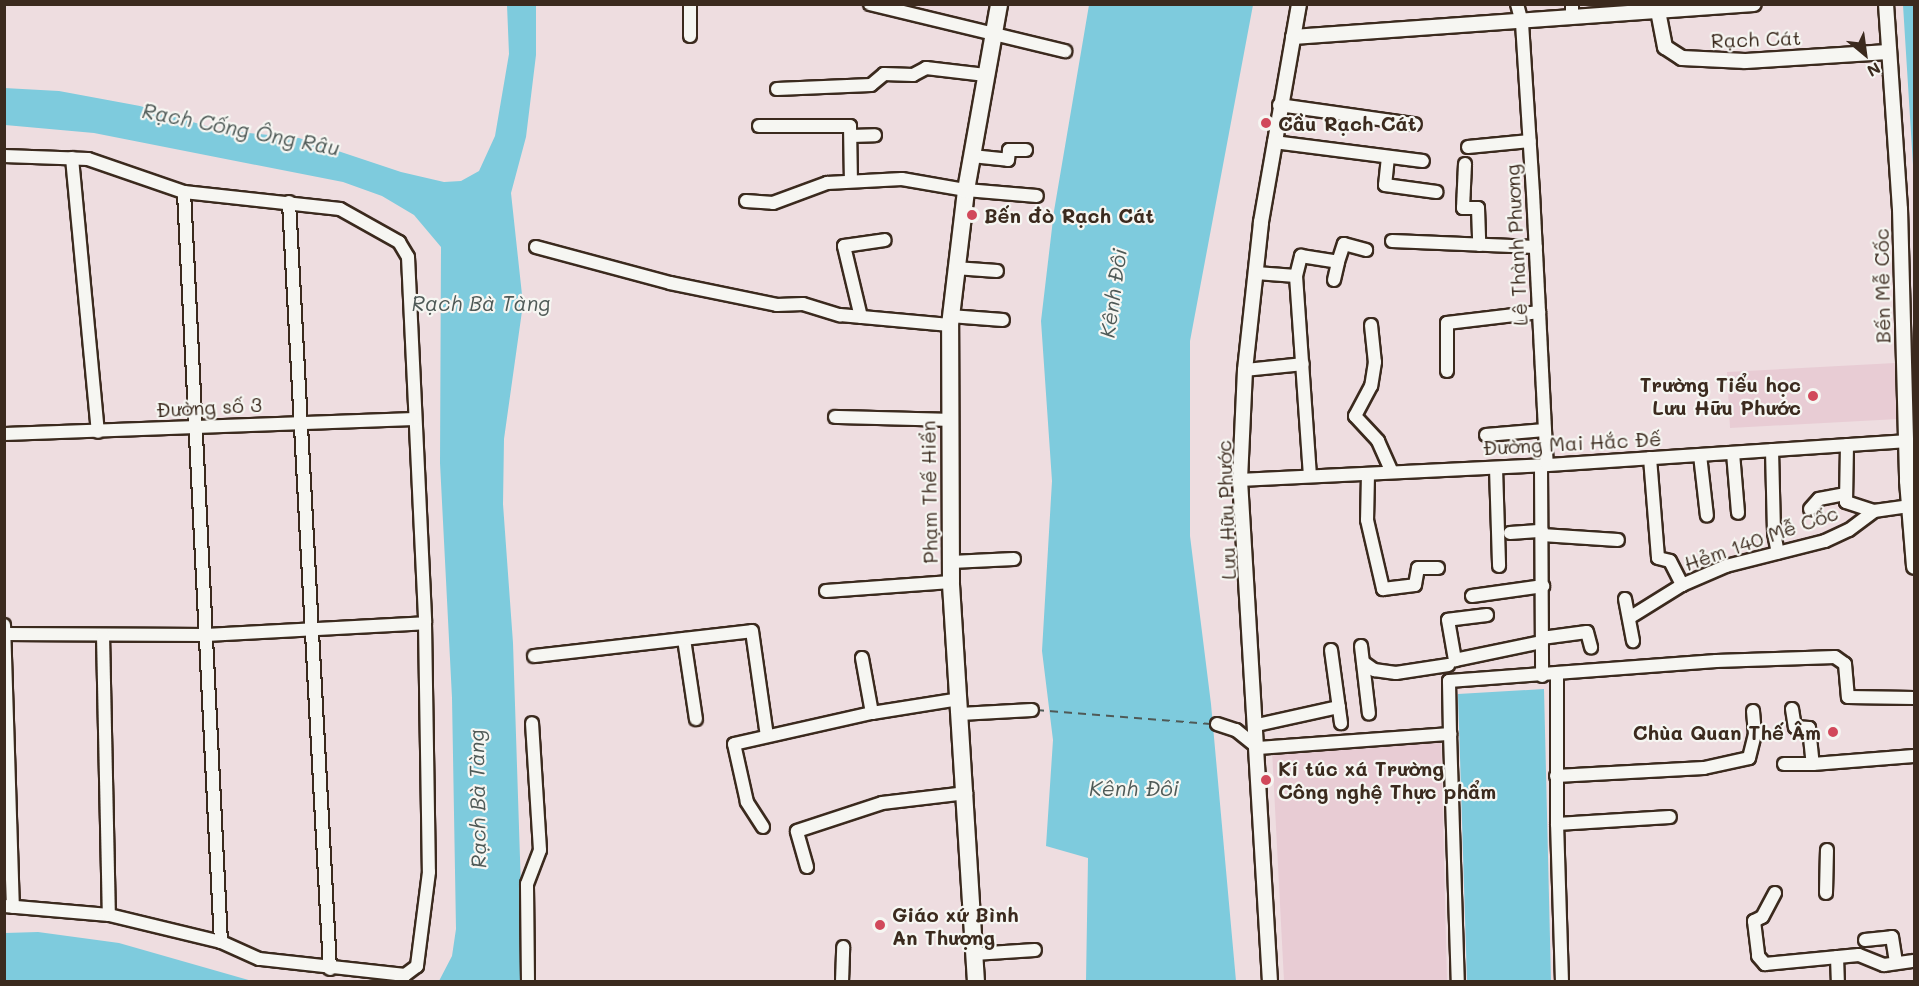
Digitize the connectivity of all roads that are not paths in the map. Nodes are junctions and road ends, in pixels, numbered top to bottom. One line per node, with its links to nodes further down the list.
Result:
1 (690, 4): 14 (street)
2 (870, 4): 13 (street)
3 (999, 4): 13 (main road, Phạm Thế Hiển)
4 (1299, 4): 15 (street, Lưu Hữu Phước)
5 (1517, 4): 12 (street, Lê Thành Phương)
6 (1754, 4): 8 (street, Rạch Cát)
7 (1886, 4): 17 (street, Bến Mễ Cốc)
8 (1715, 5): 11 (street, Rạch Cát)
9 (1633, 8): 10 (street, Rạch Cát); 11 (street, Rạch Cát)
10 (1572, 10): 12 (street, Rạch Cát)
11 (1658, 11): 17 (street, Rạch Cát)
12 (1522, 23): 15 (street, Rạch Cát); 25 (street, Lê Thành Phương)
13 (993, 35): 16 (street); 18 (main road, Phạm Thế Hiển)
14 (690, 36)
15 (1293, 37): 20 (street, Lưu Hữu Phước)
16 (1065, 51)
17 (1889, 52): 71 (street, Bến Mễ Cốc)
18 (986, 75): 19 (street); 30 (main road, Phạm Thế Hiển)
19 (777, 89)
20 (1279, 105): 21 (street); 26 (street, Lưu Hữu Phước)
21 (1416, 124)
22 (759, 126): 24 (street)
23 (875, 135): 24 (street)
24 (851, 136): 35 (street)
25 (1530, 141): 27 (street); 45 (street, Lê Thành Phương)
26 (1274, 142): 31 (street); 51 (street, Lưu Hữu Phước)
27 (1468, 147)
28 (1026, 150): 30 (street)
29 (4, 156): 32 (street)
30 (972, 156): 36 (main road, Phạm Thế Hiển)
31 (1388, 157): 33 (street); 38 (street)
32 (72, 158): 37 (street); 68 (street)
33 (1423, 161)
34 (1465, 164): 44 (street)
35 (851, 181): 36 (street); 40 (street)
36 (966, 190): 39 (street); 49 (main road, Phạm Thế Hiển)
37 (184, 192): 41 (street); 66 (street)
38 (1437, 192)
39 (1037, 196)
40 (746, 201)
41 (289, 202): 63 (street); 65 (street)
42 (885, 240): 55 (street)
43 (1392, 241): 44 (street)
44 (1479, 245): 45 (street)
45 (1536, 246): 54 (street, Lê Thành Phương)
46 (536, 247): 55 (street)
47 (1366, 250): 48 (street)
48 (1338, 262): 52 (street); 53 (street)
49 (955, 268): 50 (street); 56 (main road, Phạm Thế Hiển)
50 (997, 271)
51 (1256, 273): 52 (street); 60 (street, Lưu Hữu Phước)
52 (1296, 276): 59 (street)
53 (1334, 280)
54 (1539, 312): 61 (street); 67 (street, Lê Thành Phương)
55 (861, 317): 56 (street)
56 (950, 320): 57 (street); 64 (main road, Phạm Thế Hiển)
57 (1003, 320)
58 (1371, 325): 79 (street)
59 (1303, 364): 60 (street); 81 (street)
60 (1245, 370): 82 (street, Lưu Hữu Phước)
61 (1447, 371)
62 (835, 417): 64 (street)
63 (415, 419): 65 (street, Đường số 3); 106 (street)
64 (948, 420): 94 (main road, Phạm Thế Hiển)
65 (304, 421): 66 (street, Đường số 3); 108 (street)
66 (195, 428): 68 (street, Đường số 3); 111 (street)
67 (1545, 430): 70 (street); 77 (street, Lê Thành Phương)
68 (98, 432): 69 (street, Đường số 3)
69 (4, 434)
70 (1486, 435)
71 (1906, 441): 72 (street, Đường Mai Hắc Đế); 84 (street, Bến Mễ Cốc)
72 (1847, 445): 73 (street, Đường Mai Hắc Đế); 83 (street)
73 (1772, 450): 74 (street, Đường Mai Hắc Đế); 92 (street)
74 (1733, 453): 75 (street, Đường Mai Hắc Đế); 87 (street)
75 (1701, 455): 76 (street, Đường Mai Hắc Đế); 88 (street)
76 (1650, 458): 77 (street, Đường Mai Hắc Đế); 99 (street)
77 (1544, 466): 78 (street, Đường Mai Hắc Đế); 90 (street, Lê Thành Phương)
78 (1496, 468): 79 (street, Đường Mai Hắc Đế); 95 (street)
79 (1392, 472): 80 (street, Đường Mai Hắc Đế)
80 (1368, 474): 81 (street, Đường Mai Hắc Đế); 97 (street)
81 (1310, 476): 82 (street, Đường Mai Hắc Đế)
82 (1240, 480): 137 (street, Lưu Hữu Phước)
83 (1845, 494): 85 (street); 86 (street)
84 (1909, 506): 86 (street); 96 (street, Bến Mễ Cốc)
85 (1810, 508)
86 (1874, 511): 92 (street, Hẻm 140 Mễ Cốc)
87 (1738, 513)
88 (1707, 516)
89 (1510, 532): 90 (street)
90 (1542, 533): 91 (street); 100 (street, Lê Thành Phương)
91 (1618, 540)
92 (1778, 553): 99 (street, Hẻm 140 Mễ Cốc)
93 (1014, 559): 94 (street)
94 (951, 562): 98 (main road, Phạm Thế Hiển)
95 (1499, 566)
96 (1914, 567)
97 (1438, 568)
98 (951, 582): 101 (street); 125 (main road, Phạm Thế Hiển)
99 (1682, 585): 105 (street, Hẻm 140 Mễ Cốc)
100 (1543, 586): 102 (street); 113 (street, Lê Thành Phương)
101 (826, 591)
102 (1472, 596)
103 (1625, 599): 105 (street)
104 (1487, 615): 113 (street)
105 (1629, 618): 114 (street)
106 (425, 623): 108 (street); 164 (street)
107 (4, 625): 109 (street)
108 (314, 629): 111 (street); 164 (street)
109 (5, 634): 110 (street); 132 (street)
110 (103, 635): 111 (street); 155 (street)
111 (206, 635): 157 (street)
112 (684, 639): 118 (street); 133 (street); 139 (street)
113 (1542, 640): 116 (street); 123 (street, Lê Thành Phương)
114 (1633, 640)
115 (1361, 646): 120 (street)
116 (1591, 647)
117 (1331, 650): 126 (street)
118 (534, 656)
119 (862, 658): 130 (street)
120 (1363, 662): 121 (street); 131 (street)
121 (1448, 665)
122 (1557, 675): 123 (street); 124 (street); 144 (street)
123 (1542, 676): 138 (street)
124 (1914, 698)
125 (959, 706): 128 (street); 130 (street); 145 (main road, Phạm Thế Hiển)
126 (1339, 707): 135 (street); 137 (street)
127 (1792, 709): 143 (street)
128 (1032, 710)
129 (1753, 711): 144 (street)
130 (872, 713): 139 (street)
131 (1369, 714)
132 (6, 716): 149 (street)
133 (696, 718)
134 (532, 723): 165 (street)
135 (1341, 723)
136 (1217, 724): 140 (street)
137 (1257, 725): 140 (street, Lưu Hữu Phước)
138 (1450, 734): 140 (street); 169 (street)
139 (767, 736): 148 (street)
140 (1258, 748): 168 (street, Lưu Hữu Phước)
141 (1914, 756): 143 (street)
142 (1784, 764): 143 (street)
143 (1813, 764)
144 (1556, 776): 147 (street)
145 (966, 793): 151 (street); 160 (main road, Phạm Thế Hiển)
146 (1670, 817): 147 (street)
147 (1557, 824): 170 (street)
148 (763, 827)
149 (8, 833): 154 (street)
150 (1827, 850): 153 (street)
151 (807, 867)
152 (1775, 892): 161 (street)
153 (1826, 893)
154 (9, 906): 155 (street)
155 (109, 915): 157 (street)
156 (1865, 940): 163 (street)
157 (221, 942): 164 (street)
158 (843, 946): 166 (street)
159 (1035, 950): 160 (street)
160 (974, 954): 167 (main road, Phạm Thế Hiển)
161 (1837, 957): 163 (street); 171 (street)
162 (1914, 962): 163 (street)
163 (1896, 963)
164 (330, 969)
165 (528, 981)
166 (842, 981)
167 (976, 981)
168 (1270, 981)
169 (1458, 981)
170 (1562, 981)
171 (1838, 981)

